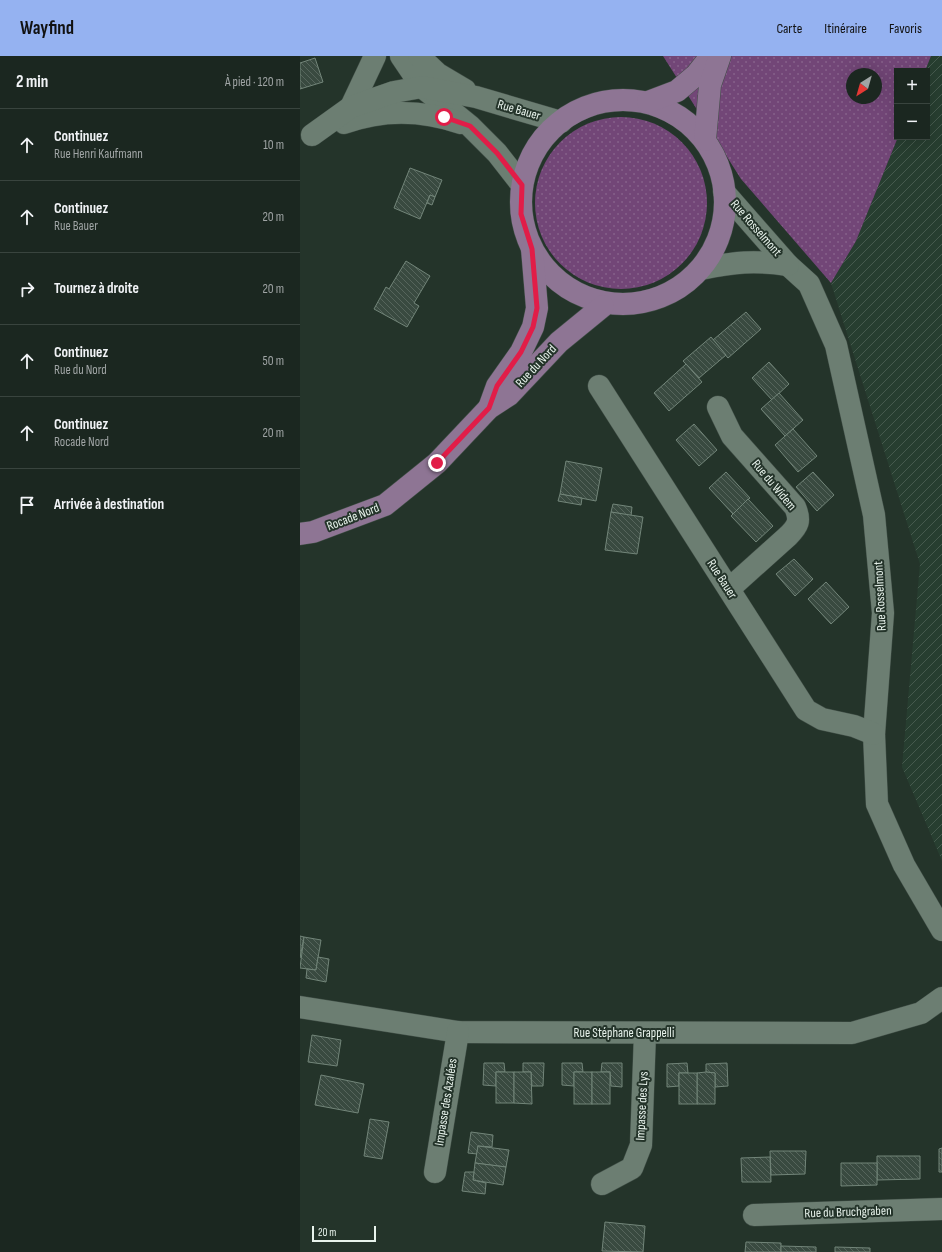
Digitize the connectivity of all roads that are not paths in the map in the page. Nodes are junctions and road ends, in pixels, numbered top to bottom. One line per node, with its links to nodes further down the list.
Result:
1 (375, 56): 9 (street)
2 (401, 56): 6 (street)
3 (419, 56): 7 (street, Rue Bauer)
4 (711, 56): 8 (main road)
5 (720, 56): 13 (main road)
6 (422, 87): 7 (street, Rue Bauer); 9 (street); 11 (street)
7 (476, 97): 10 (street, Rue Bauer)
8 (648, 102): 10 (main road); 13 (main road)
9 (351, 107): 12 (street)
10 (561, 122): 14 (main road)
11 (470, 126): 12 (street); 14 (street)
12 (306, 138)
13 (705, 140): 15 (main road)
14 (522, 185): 16 (main road)
15 (724, 192): 17 (street, Rue Rosselmont); 18 (main road)
16 (532, 249): 19 (main road); 22 (main road, Rue du Nord)
17 (788, 265): 18 (street, Rue Rosselmont); 25 (street, Rue Rosselmont)
18 (701, 268): 19 (main road)
19 (602, 306): 22 (main road, Rue du Nord)
20 (599, 386): 24 (street, Rue Bauer)
21 (718, 407): 24 (street, Rue du Widem)
22 (489, 408): 23 (main road, Rocade Nord)
23 (300, 534)
24 (729, 589): 25 (street, Rue Bauer)
25 (874, 734): 26 (street, Rue Rosselmont)
26 (942, 930)
27 (942, 998): 30 (street, Rue Stéphane Grappelli)
28 (300, 1007): 29 (street, Rue Stéphane Grappelli)
29 (458, 1032): 30 (street, Rue Stéphane Grappelli); 31 (street, Impasse des Azalées)
30 (645, 1033): 32 (street, Impasse des Lys)
31 (435, 1172)
32 (602, 1184)
33 (942, 1209): 34 (street, Rue du Bruchgraben)
34 (754, 1215)

